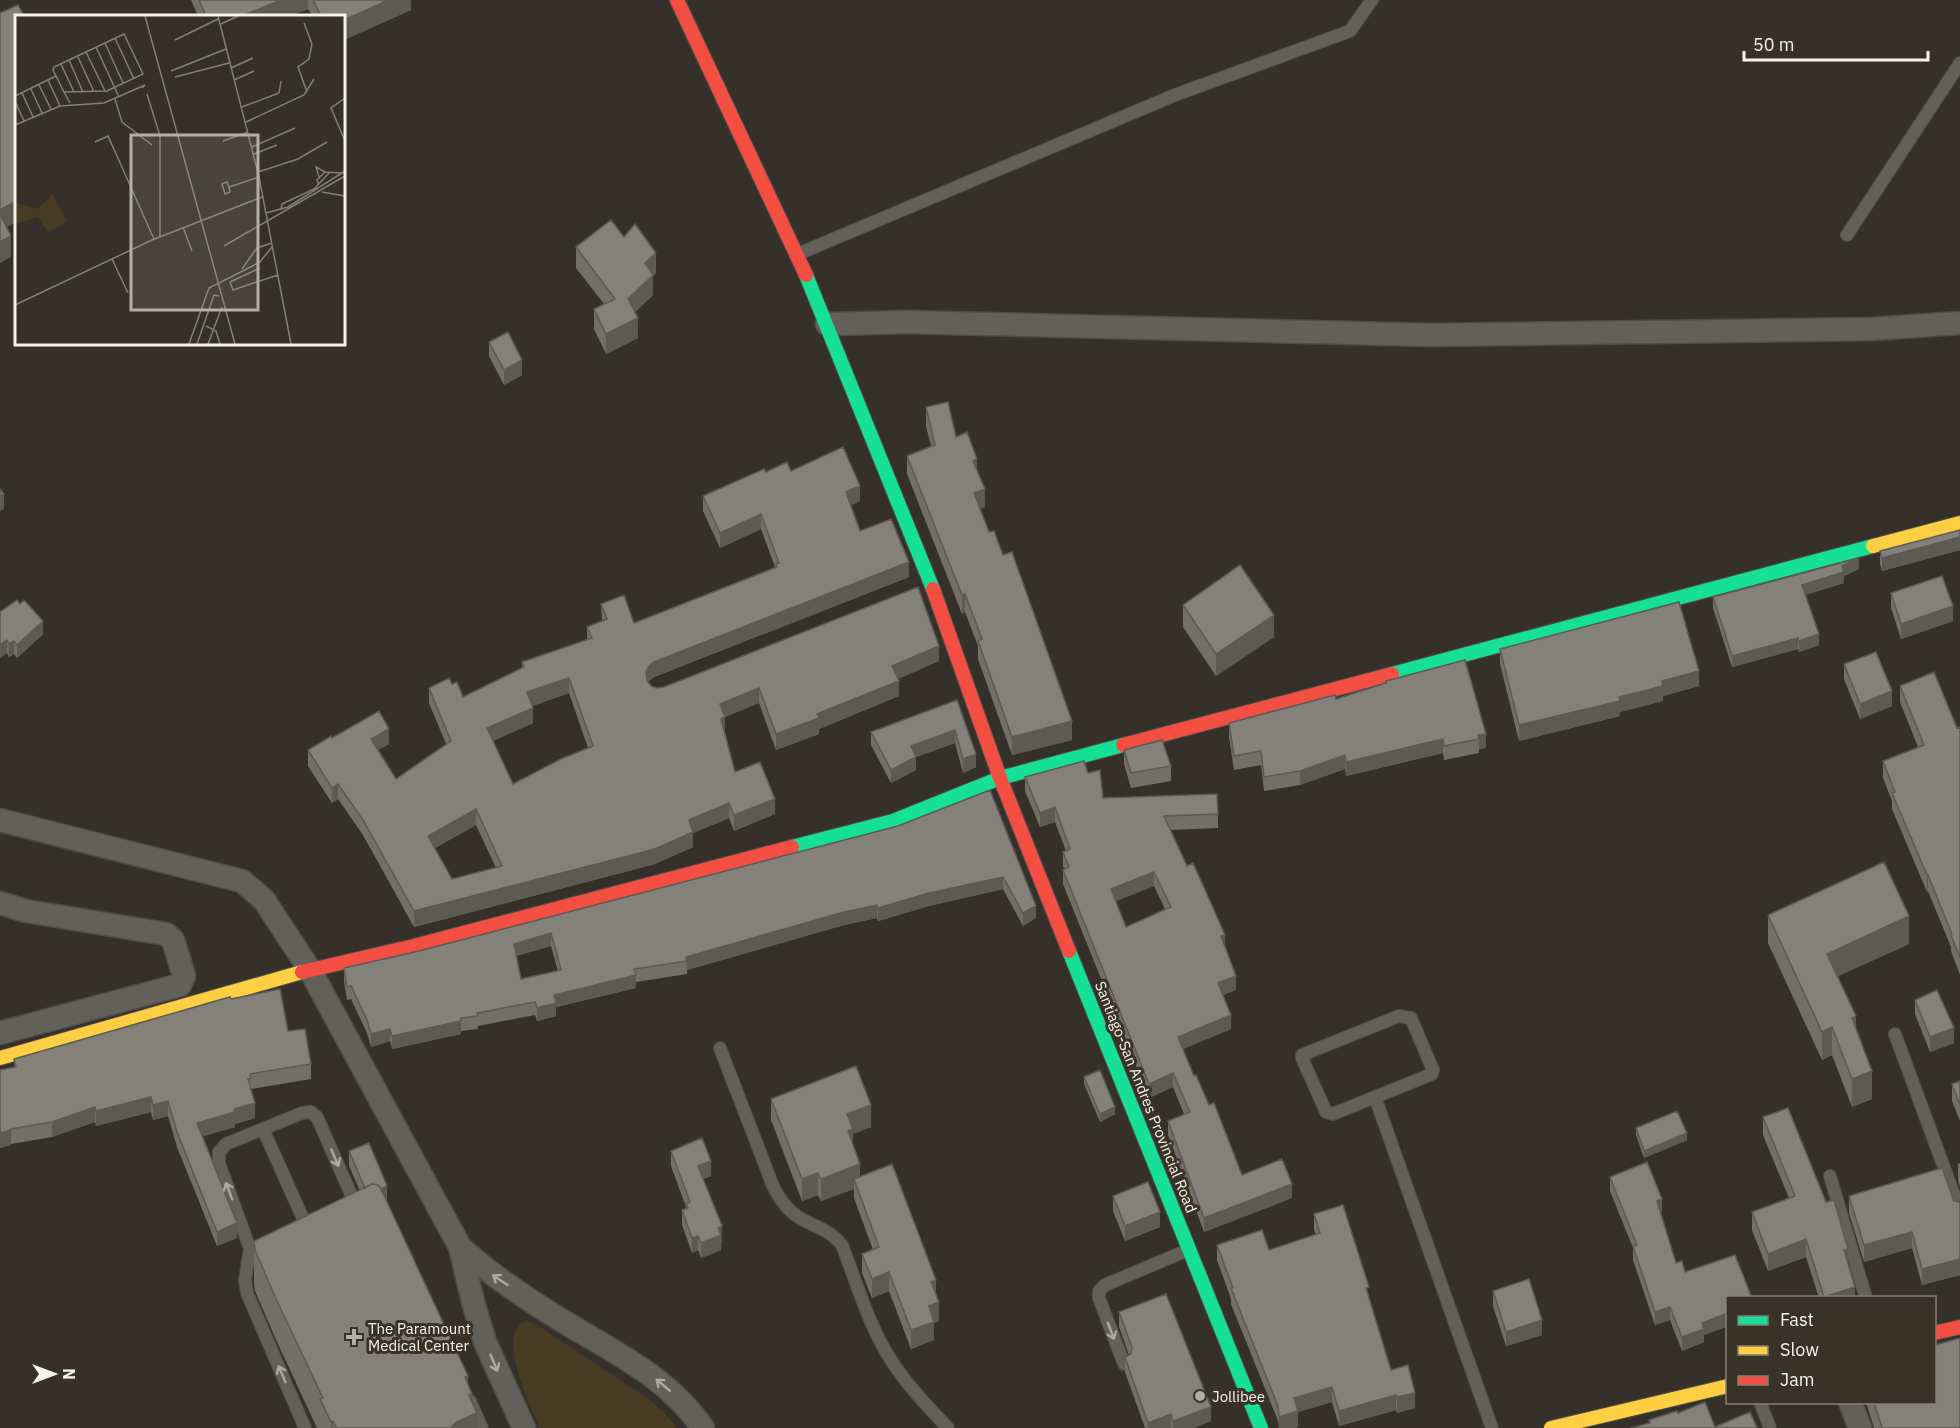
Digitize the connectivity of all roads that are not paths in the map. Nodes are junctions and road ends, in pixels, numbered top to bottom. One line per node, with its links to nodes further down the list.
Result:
1 (677, 0): 5 (main road, Santiago-San Andres Provincial Road)
2 (1372, 0): 5 (lane)
3 (1960, 63): 4 (lane)
4 (1847, 235)
5 (796, 255): 7 (main road, Santiago-San Andres Provincial Road)
6 (1960, 323): 7 (street)
7 (827, 324): 9 (main road, Santiago-San Andres Provincial Road)
8 (1960, 523): 11 (main road)
9 (931, 583): 10 (street); 11 (main road, Santiago-San Andres Provincial Road)
10 (909, 592)
11 (1000, 778): 14 (main road); 28 (main road, Santiago-San Andres Provincial Road)
12 (0, 820): 14 (street)
13 (0, 903): 16 (street)
14 (310, 970): 20 (main road); 27 (street)
15 (0, 1014): 16 (street)
16 (31, 1025): 17 (street)
17 (0, 1033)
18 (1895, 1034): 24 (lane)
19 (720, 1048): 41 (lane)
20 (0, 1059)
21 (1375, 1097): 21 (lane); 43 (lane)
22 (263, 1129): 25 (lane, one-way to 25); 26 (lane); 37 (lane, one-way to 22)
23 (1830, 1176): 29 (lane)
24 (1960, 1211)
25 (366, 1217)
26 (318, 1240)
27 (460, 1247): 39 (street, one-way to 39); 40 (street, one-way to 27)
28 (1190, 1250): 32 (lane, one-way to 32); 42 (main road, Santiago-San Andres Provincial Road)
29 (1865, 1296)
30 (1960, 1327): 31 (main road)
31 (1936, 1333)
32 (1124, 1364)
33 (462, 1385): 38 (lane)
34 (1726, 1386): 44 (main road)
35 (1761, 1404): 45 (lane)
36 (1851, 1404): 46 (street)
37 (305, 1428)
38 (482, 1428)
39 (524, 1428)
40 (703, 1428)
41 (948, 1428)
42 (1261, 1428)
43 (1492, 1428)
44 (1552, 1428)
45 (1770, 1428)
46 (1860, 1428)

